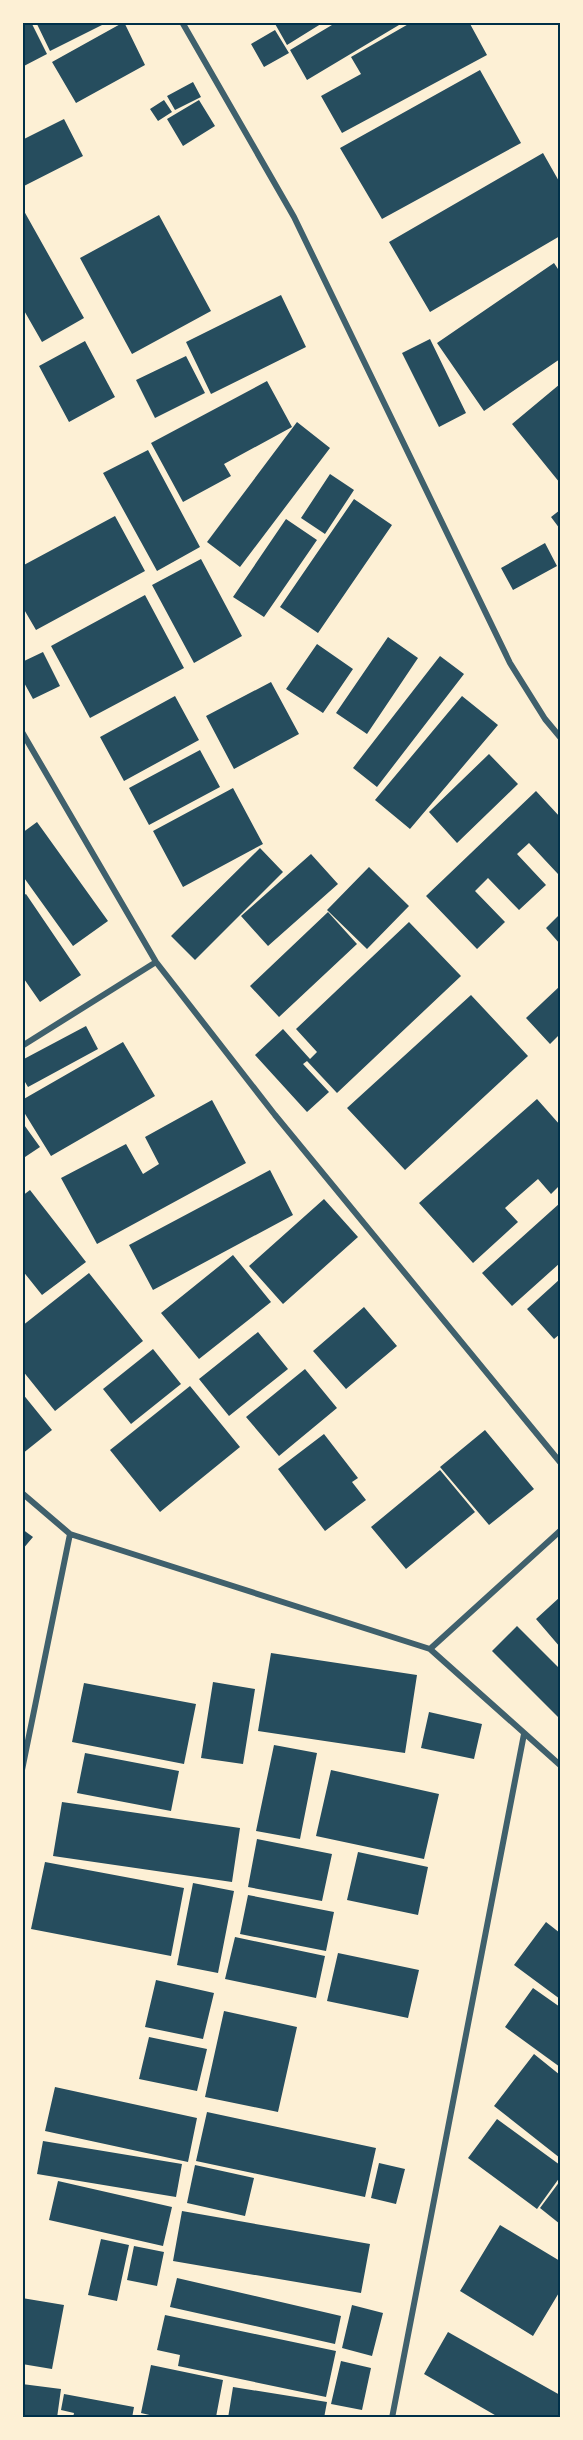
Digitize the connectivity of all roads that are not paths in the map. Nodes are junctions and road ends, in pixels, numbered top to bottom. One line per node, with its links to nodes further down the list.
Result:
1 (182, 22): 3 (street)
2 (22, 732): 4 (street)
3 (561, 737)
4 (156, 962): 5 (street); 6 (street)
5 (22, 1046)
6 (561, 1462)
7 (22, 1493): 9 (street)
8 (561, 1531): 10 (street)
9 (70, 1534): 10 (street); 13 (street)
10 (430, 1649): 11 (street)
11 (524, 1734): 12 (street); 14 (street)
12 (561, 1766)
13 (22, 1770)
14 (392, 2418)

